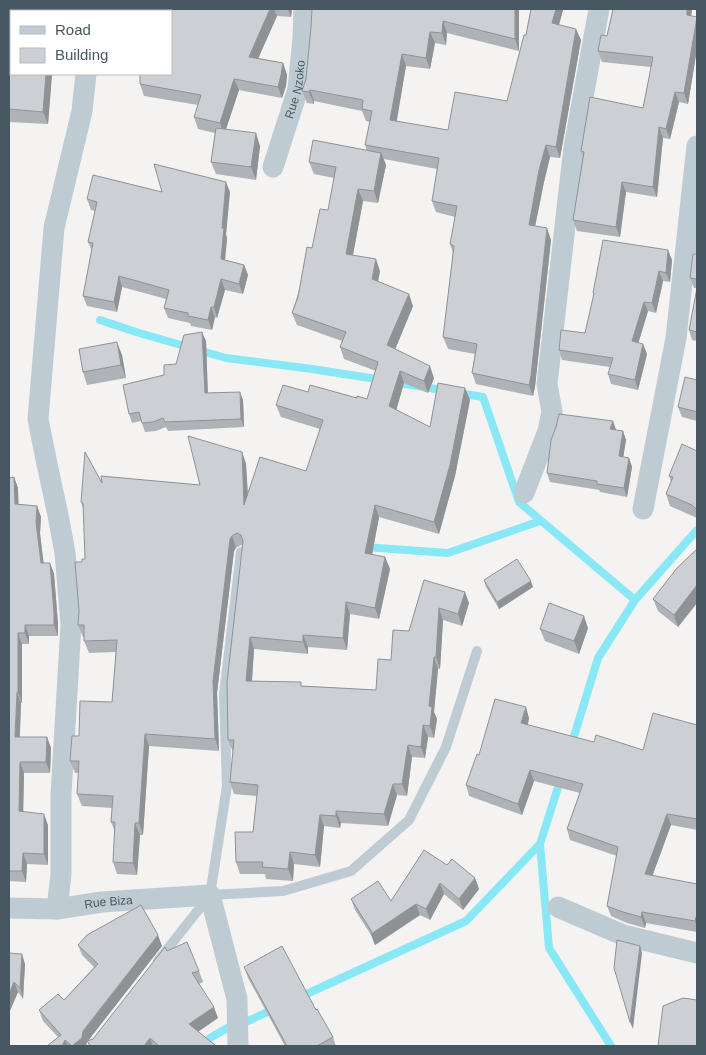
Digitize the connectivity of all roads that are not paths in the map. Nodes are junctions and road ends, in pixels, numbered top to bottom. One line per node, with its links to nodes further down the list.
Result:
1 (304, 9): 5 (street, Rue Nzoko)
2 (599, 9): 6 (street)
3 (86, 75): 13 (street)
4 (697, 146): 7 (street)
5 (273, 167)
6 (524, 493)
7 (642, 509)
8 (241, 552): 10 (lane)
9 (478, 651): 10 (lane)
10 (210, 894): 13 (street, Rue Biza); 15 (lane); 16 (street)
11 (9, 908): 13 (street, Rue Biza)
12 (558, 908): 14 (street)
13 (57, 909)
14 (697, 953)
15 (151, 970)
16 (238, 1046)

